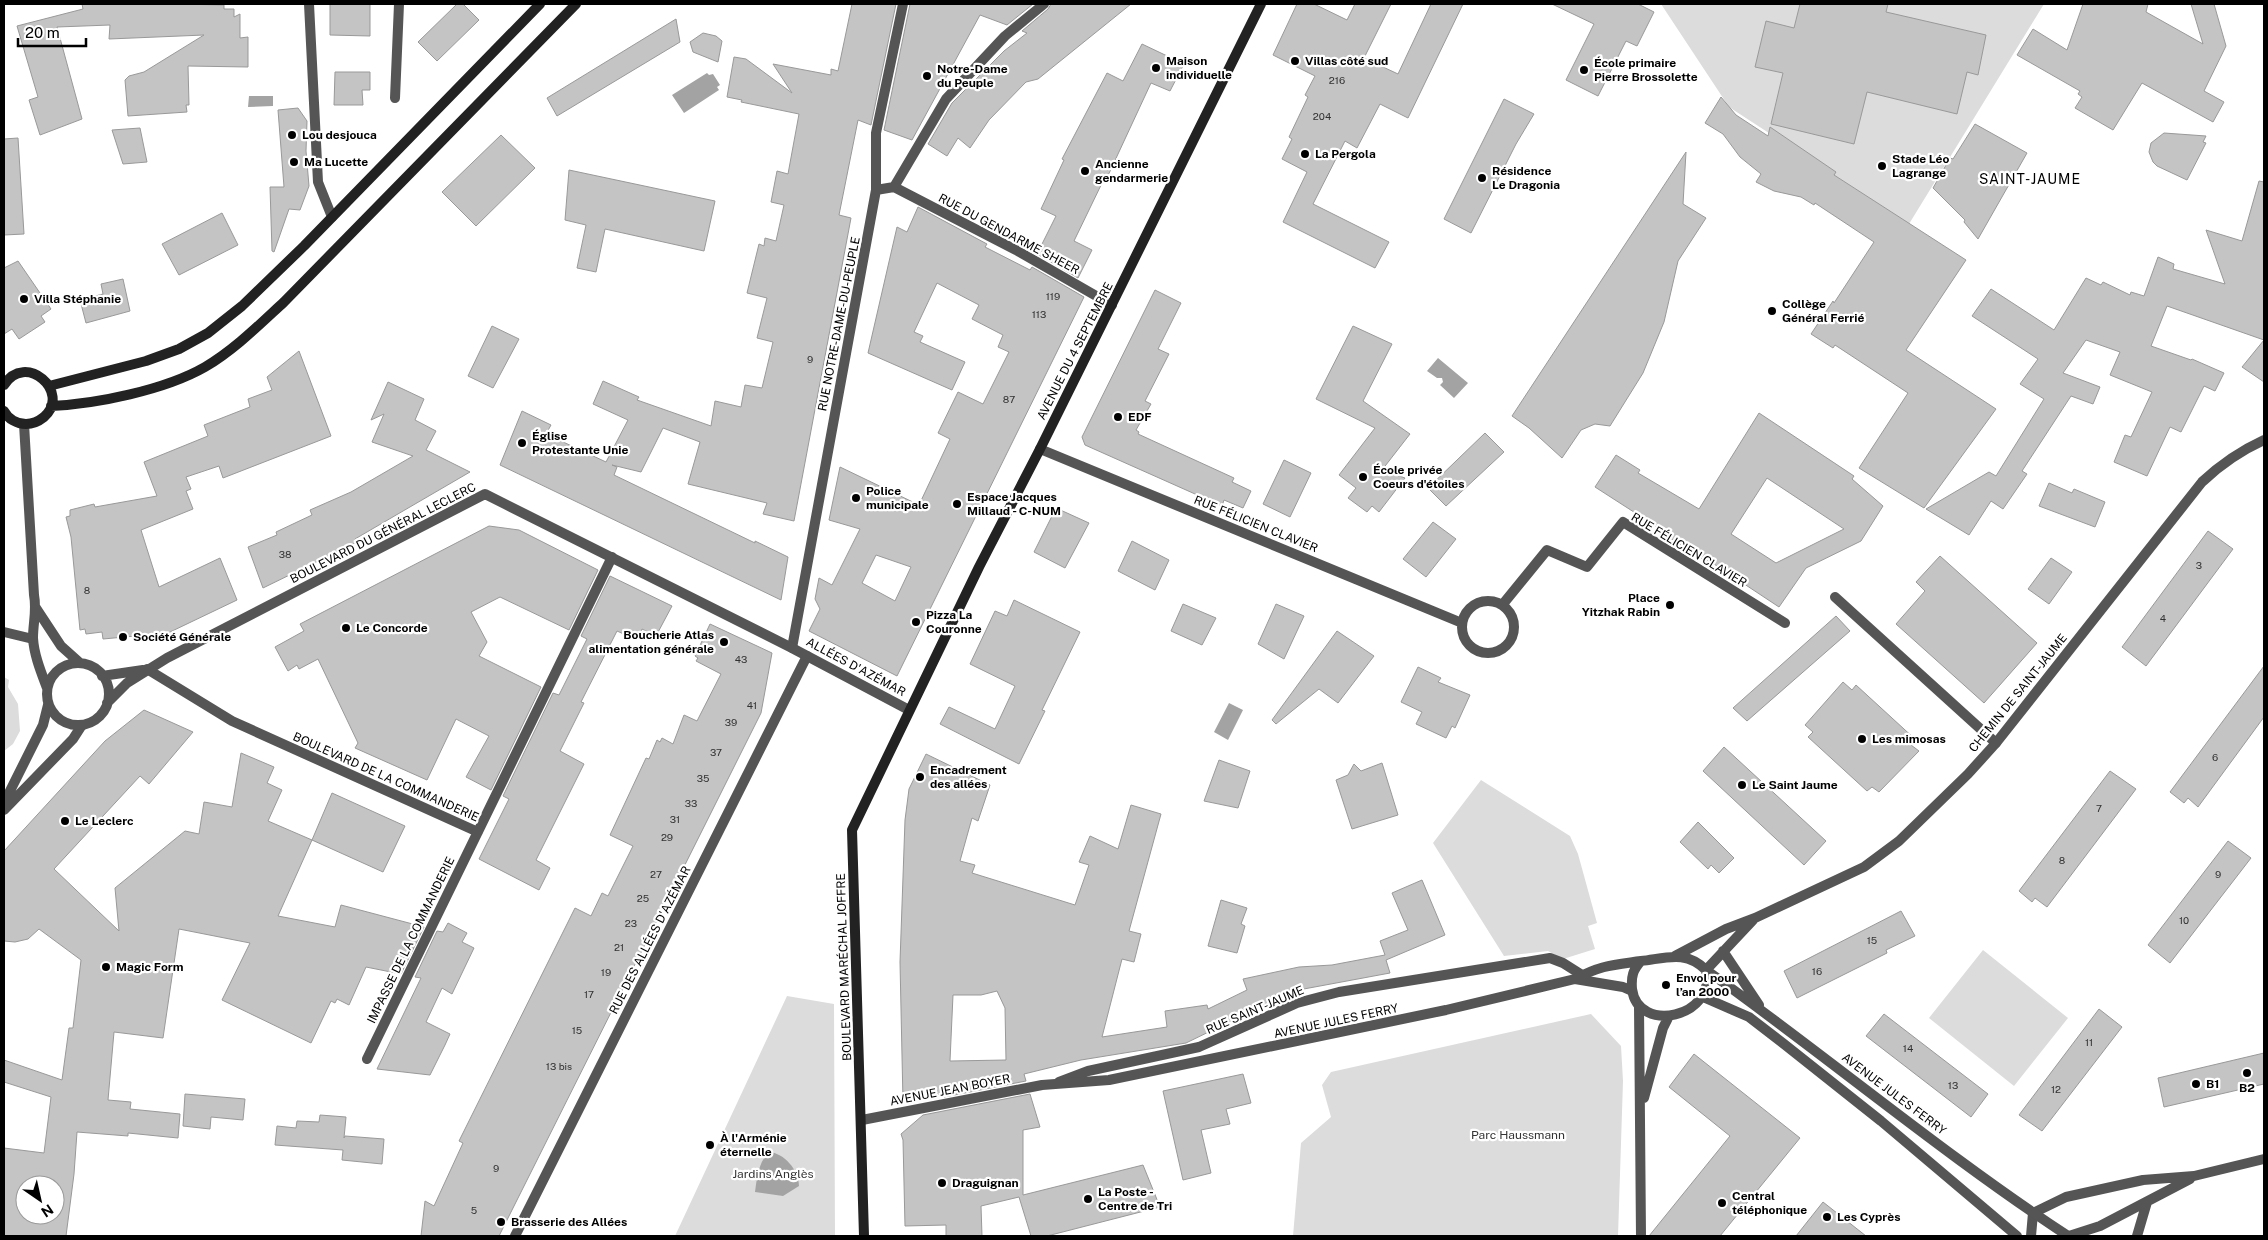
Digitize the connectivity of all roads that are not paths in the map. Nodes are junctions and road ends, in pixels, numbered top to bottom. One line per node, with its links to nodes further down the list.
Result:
1 (309, 4): 11 (street)
2 (399, 4): 8 (street)
3 (540, 4): 11 (main road)
4 (576, 4): 15 (main road)
5 (903, 4): 10 (street, RUE NOTRE-DAME-DU-PEUPLE)
6 (1044, 4): 9 (street)
7 (1261, 4): 12 (main road, AVENUE DU 4 SEPTEMBRE)
8 (395, 98)
9 (894, 187): 10 (street); 12 (street, RUE DU GENDARME SHEER)
10 (876, 190): 28 (street, RUE NOTRE-DAME-DU-PEUPLE)
11 (332, 217): 14 (main road)
12 (1112, 305): 19 (main road, AVENUE DU 4 SEPTEMBRE)
13 (5, 381): 14 (main road)
14 (50, 386): 15 (main road)
15 (51, 406): 17 (main road)
16 (4, 411): 17 (main road)
17 (24, 424): 23 (street)
18 (2264, 440): 38 (street, CHEMIN DE SAINT-JAUME)
19 (1040, 449): 24 (street, RUE FÉLICIEN CLAVIER); 36 (main road, AVENUE DU 4 SEPTEMBRE)
20 (612, 557): 28 (street, BOULEVARD DU GÉNÉRAL LECLERC); 31 (street, BOULEVARD DU GÉNÉRAL LECLERC); 41 (street, BOULEVARD DE LA COMMANDERIE)
21 (1835, 597): 38 (street)
22 (1502, 604): 24 (street); 24 (street); 25 (street, RUE FÉLICIEN CLAVIER)
23 (36, 608): 27 (street); 30 (street)
24 (1462, 623)
25 (1785, 623)
26 (4, 632): 27 (street)
27 (33, 639): 33 (street)
28 (792, 648): 29 (street, ALLÉES D'AZÉMAR)
29 (807, 656): 36 (street, ALLÉES D'AZÉMAR); 62 (street, RUE DES ALLÉES D'AZÉMAR)
30 (80, 663): 32 (street); 33 (street)
31 (147, 669): 32 (street, BOULEVARD DU GÉNÉRAL LECLERC); 34 (street, BOULEVARD DU GÉNÉRAL LECLERC); 41 (street, BOULEVARD DE LA COMMANDERIE)
32 (101, 673): 34 (street)
33 (47, 688): 35 (street)
34 (107, 704): 37 (street, BOULEVARD DU GÉNÉRAL LECLERC)
35 (48, 705): 37 (street); 39 (street)
36 (908, 710): 57 (main road, BOULEVARD MARÉCHAL JOFFRE)
37 (82, 725): 40 (street)
38 (1996, 743): 42 (street, CHEMIN DE SAINT-JAUME)
39 (4, 803)
40 (4, 810)
41 (478, 832): 53 (street, IMPASSE DE LA COMMANDERIE)
42 (1755, 918): 43 (street, CHEMIN DE SAINT-JAUME); 44 (street, CHEMIN DE SAINT-JAUME)
43 (1723, 951): 46 (street, CHEMIN DE SAINT-JAUME); 51 (street)
44 (1674, 956): 45 (street); 46 (street)
45 (1641, 961): 47 (street); 48 (street)
46 (1706, 970): 49 (street); 51 (street, AVENUE JULES FERRY)
47 (1579, 977): 48 (street, AVENUE JULES FERRY); 55 (street, AVENUE JULES FERRY); 55 (street, RUE SAINT-JAUME)
48 (1632, 991): 50 (street)
49 (1704, 997): 52 (street); 65 (street)
50 (1639, 1006): 52 (street); 56 (street)
51 (1762, 1010): 61 (street, AVENUE JULES FERRY)
52 (1669, 1016): 56 (street)
53 (367, 1059)
54 (1042, 1084): 55 (street, AVENUE JULES FERRY); 57 (street, AVENUE JEAN BOYER)
55 (1055, 1084)
56 (1641, 1112): 64 (street)
57 (862, 1120): 63 (main road, BOULEVARD MARÉCHAL JOFFRE)
58 (2264, 1159): 59 (street)
59 (2194, 1176): 60 (street); 61 (street)
60 (2147, 1202): 67 (street); 68 (street)
61 (2033, 1213): 66 (street); 67 (street, AVENUE JULES FERRY)
62 (515, 1236)
63 (864, 1236)
64 (1640, 1236)
65 (2017, 1236)
66 (2031, 1236)
67 (2069, 1236)
68 (2137, 1236)

